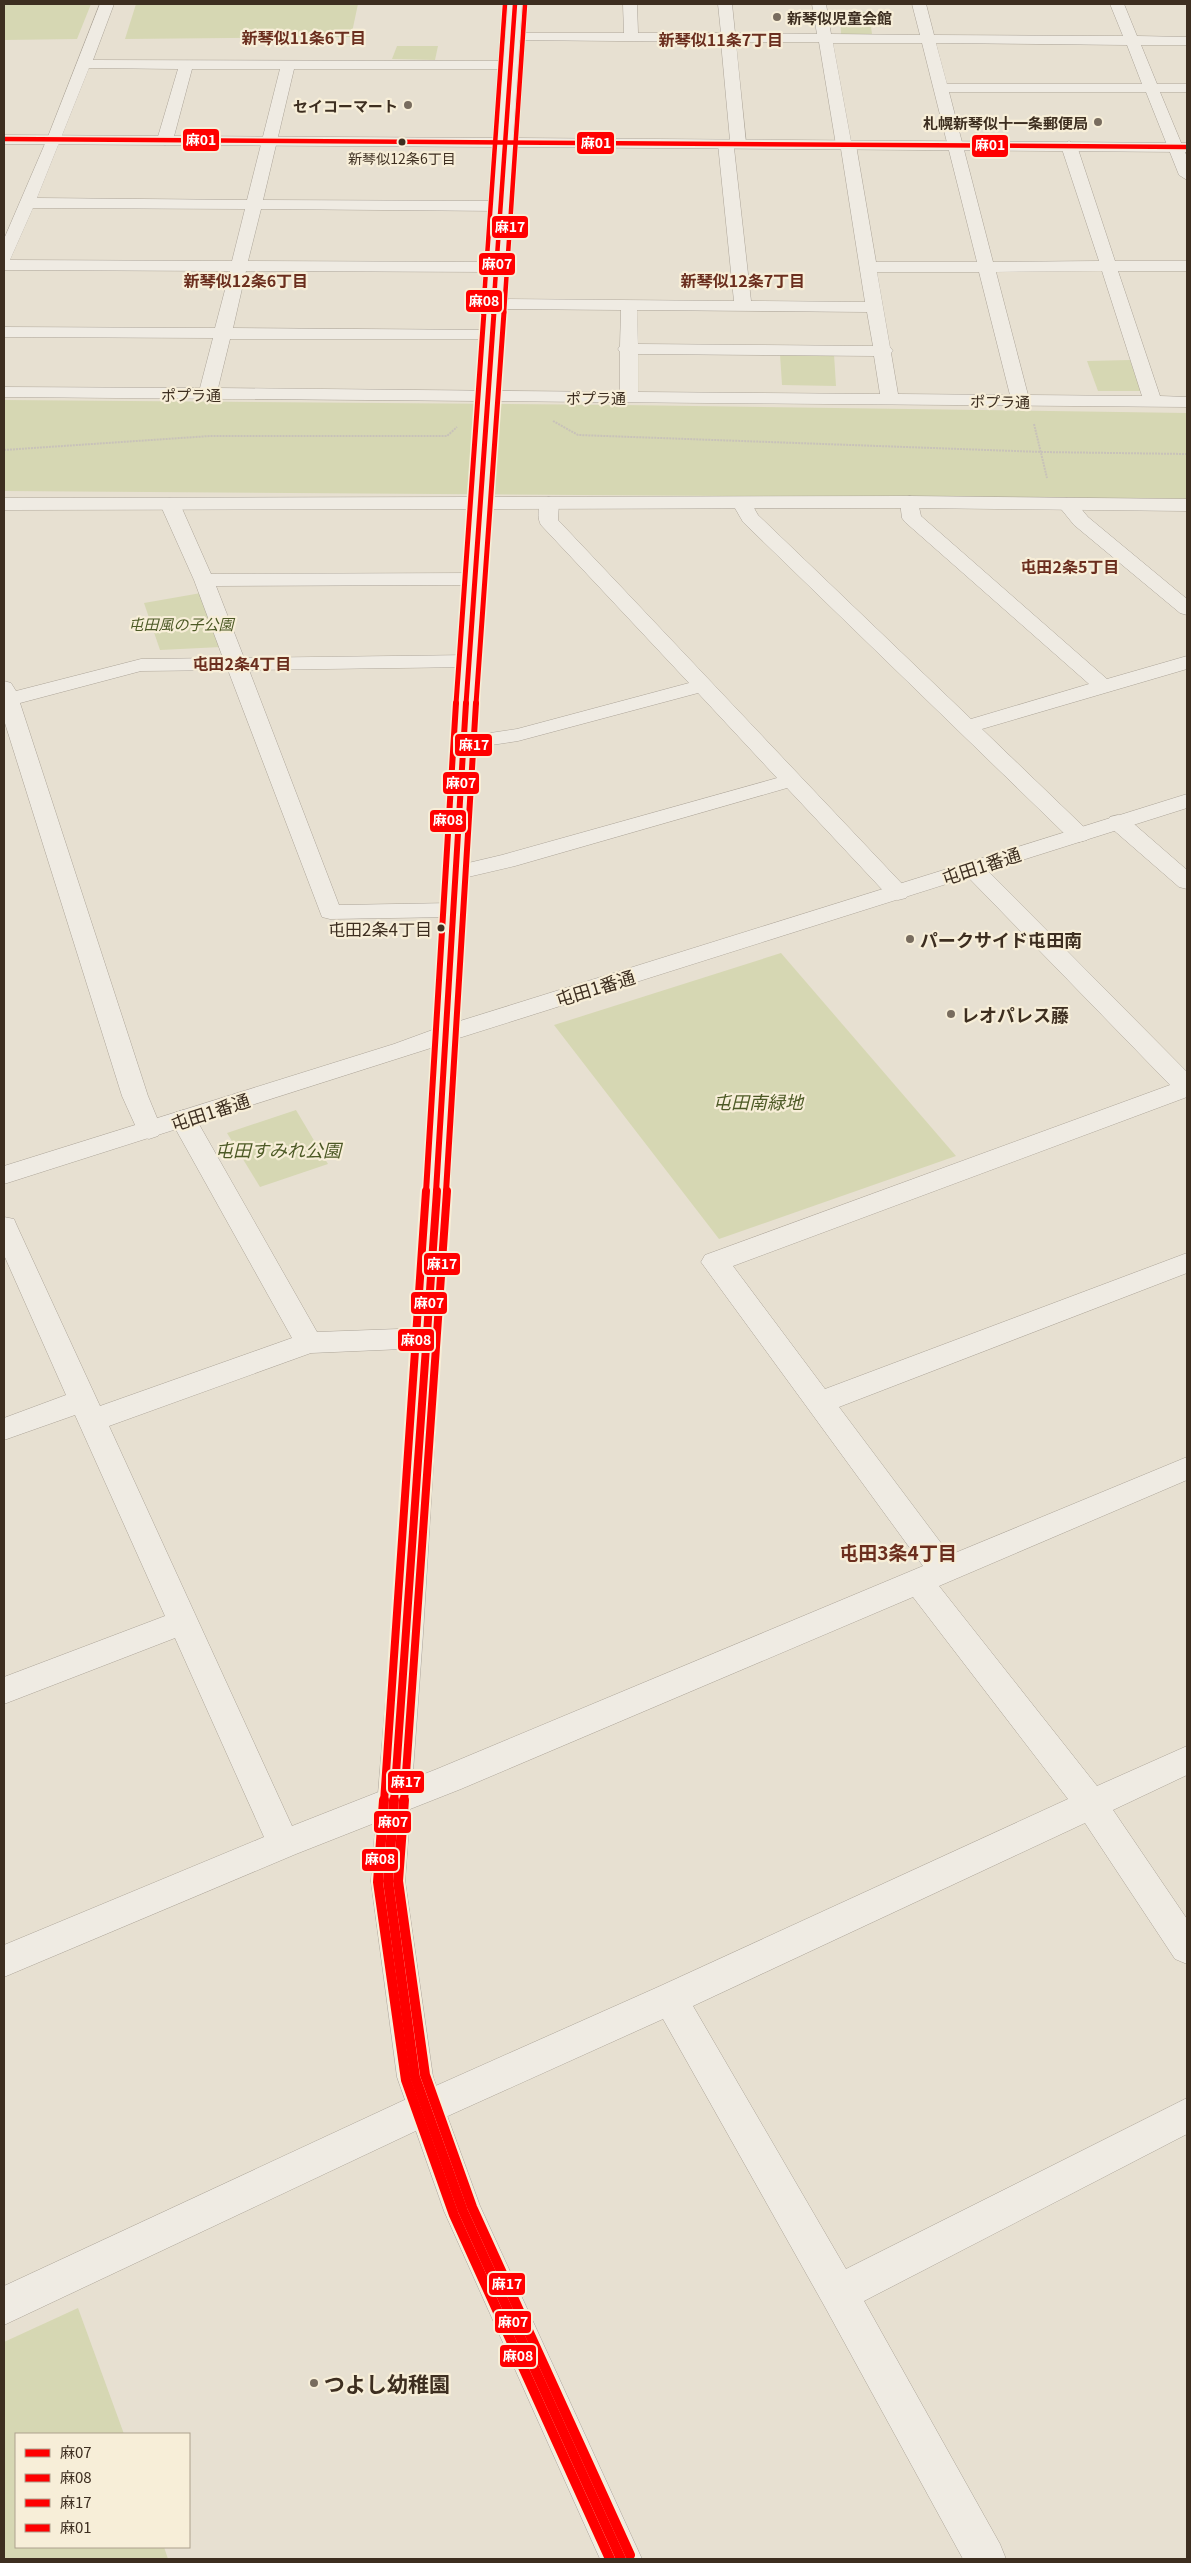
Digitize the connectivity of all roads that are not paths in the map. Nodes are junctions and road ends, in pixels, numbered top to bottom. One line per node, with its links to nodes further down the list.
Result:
1 (107, 4): 15 (street)
2 (515, 4): 8 (street)
3 (630, 4): 9 (street)
4 (725, 4): 10 (street)
5 (819, 4): 11 (street)
6 (919, 4): 12 (street)
7 (1117, 4): 13 (street)
8 (513, 36): 9 (street); 18 (street)
9 (630, 38): 10 (street)
10 (728, 38): 11 (street); 27 (street)
11 (825, 39): 12 (street); 28 (street)
12 (928, 40): 13 (street); 19 (street)
13 (1132, 41): 14 (street); 20 (street)
14 (1187, 41)
15 (84, 64): 16 (street); 23 (street)
16 (186, 64): 17 (street); 24 (street)
17 (288, 64): 18 (street); 25 (street)
18 (511, 66): 26 (street)
19 (940, 88): 20 (street); 29 (street)
20 (1150, 88): 21 (street); 31 (street)
21 (1187, 88)
22 (4, 139): 23 (street)
23 (54, 139): 24 (street); 33 (street)
24 (165, 140): 25 (street)
25 (270, 141): 26 (street); 34 (street)
26 (506, 142): 27 (street); 35 (street)
27 (732, 144): 28 (street); 46 (street)
28 (846, 145): 29 (street); 41 (street)
29 (955, 146): 30 (street); 42 (street)
30 (1069, 146): 31 (street); 43 (street)
31 (1182, 147): 32 (street)
32 (1187, 175)
33 (27, 203): 34 (street); 36 (street)
34 (255, 205): 35 (street); 39 (street)
35 (502, 206): 40 (street)
36 (4, 257)
37 (4, 265): 39 (street)
38 (1187, 266): 43 (street)
39 (240, 267): 40 (street); 49 (street)
40 (498, 267): 44 (street)
41 (870, 267): 42 (street); 47 (street)
42 (987, 267): 43 (street); 57 (street)
43 (1110, 267): 58 (street)
44 (495, 304): 45 (street); 50 (street)
45 (629, 306): 46 (street); 51 (street)
46 (743, 306): 47 (street)
47 (876, 307): 52 (street)
48 (4, 332): 49 (street)
49 (224, 333): 50 (street); 54 (street)
50 (493, 336): 60 (street)
51 (627, 349): 52 (street); 55 (street)
52 (884, 351): 56 (street)
53 (4, 392): 54 (street, ポプラ通)
54 (208, 394): 60 (street, ポプラ通)
55 (629, 397): 56 (street, ポプラ通); 60 (street, ポプラ通)
56 (890, 399): 57 (street, ポプラ通)
57 (1021, 402): 58 (street, ポプラ通)
58 (1153, 402): 59 (street, ポプラ通)
59 (1187, 402)
60 (488, 403): 62 (street)
61 (910, 502): 64 (street); 67 (street); 76 (street)
62 (482, 503): 63 (street); 66 (street); 69 (street)
63 (549, 503): 64 (street); 75 (street)
64 (742, 503): 78 (street)
65 (4, 504): 66 (street)
66 (170, 504): 70 (street)
67 (1067, 504): 68 (street); 71 (street)
68 (1187, 505)
69 (476, 579): 70 (street); 72 (street)
70 (204, 580): 74 (street)
71 (1187, 609)
72 (471, 661): 74 (street); 79 (street)
73 (1187, 662): 76 (street)
74 (234, 664): 77 (street); 88 (street)
75 (704, 685): 79 (street); 80 (street)
76 (1104, 686): 78 (street)
77 (5, 696): 92 (street)
78 (967, 727): 83 (street)
79 (465, 743): 85 (street)
80 (793, 780): 85 (street); 87 (street)
81 (1187, 801): 82 (street, 屯田1番通)
82 (1118, 822): 83 (street, 屯田1番通); 86 (street)
83 (1078, 835): 84 (street, 屯田1番通)
84 (972, 868): 87 (street, 屯田1番通); 90 (street)
85 (455, 873): 88 (street)
86 (1187, 882)
87 (898, 893): 89 (street, 屯田1番通)
88 (452, 910): 89 (street)
89 (446, 1033): 91 (street, 屯田1番通); 96 (street)
90 (1187, 1088): 98 (street)
91 (183, 1119): 92 (street, 屯田1番通); 97 (street)
92 (148, 1130): 93 (street, 屯田1番通)
93 (4, 1175)
94 (4, 1226): 99 (street)
95 (1187, 1263): 98 (street)
96 (426, 1338): 97 (street); 106 (street)
97 (309, 1343): 99 (street)
98 (819, 1403): 102 (street)
99 (89, 1410): 100 (street); 103 (street)
100 (4, 1429)
101 (1187, 1468): 102 (street)
102 (930, 1575): 106 (street); 107 (street)
103 (183, 1622): 104 (street); 108 (street)
104 (4, 1690)
105 (1187, 1760): 107 (street)
106 (394, 1802): 108 (street); 112 (street)
107 (1091, 1804): 109 (street); 111 (street)
108 (284, 1844): 110 (street)
109 (1187, 1948)
110 (4, 1962)
111 (670, 1999): 112 (street); 114 (street)
112 (426, 2108): 115 (street); 116 (street)
113 (1187, 2115): 114 (street)
114 (839, 2293): 117 (street)
115 (4, 2306)
116 (621, 2559)
117 (985, 2559)

